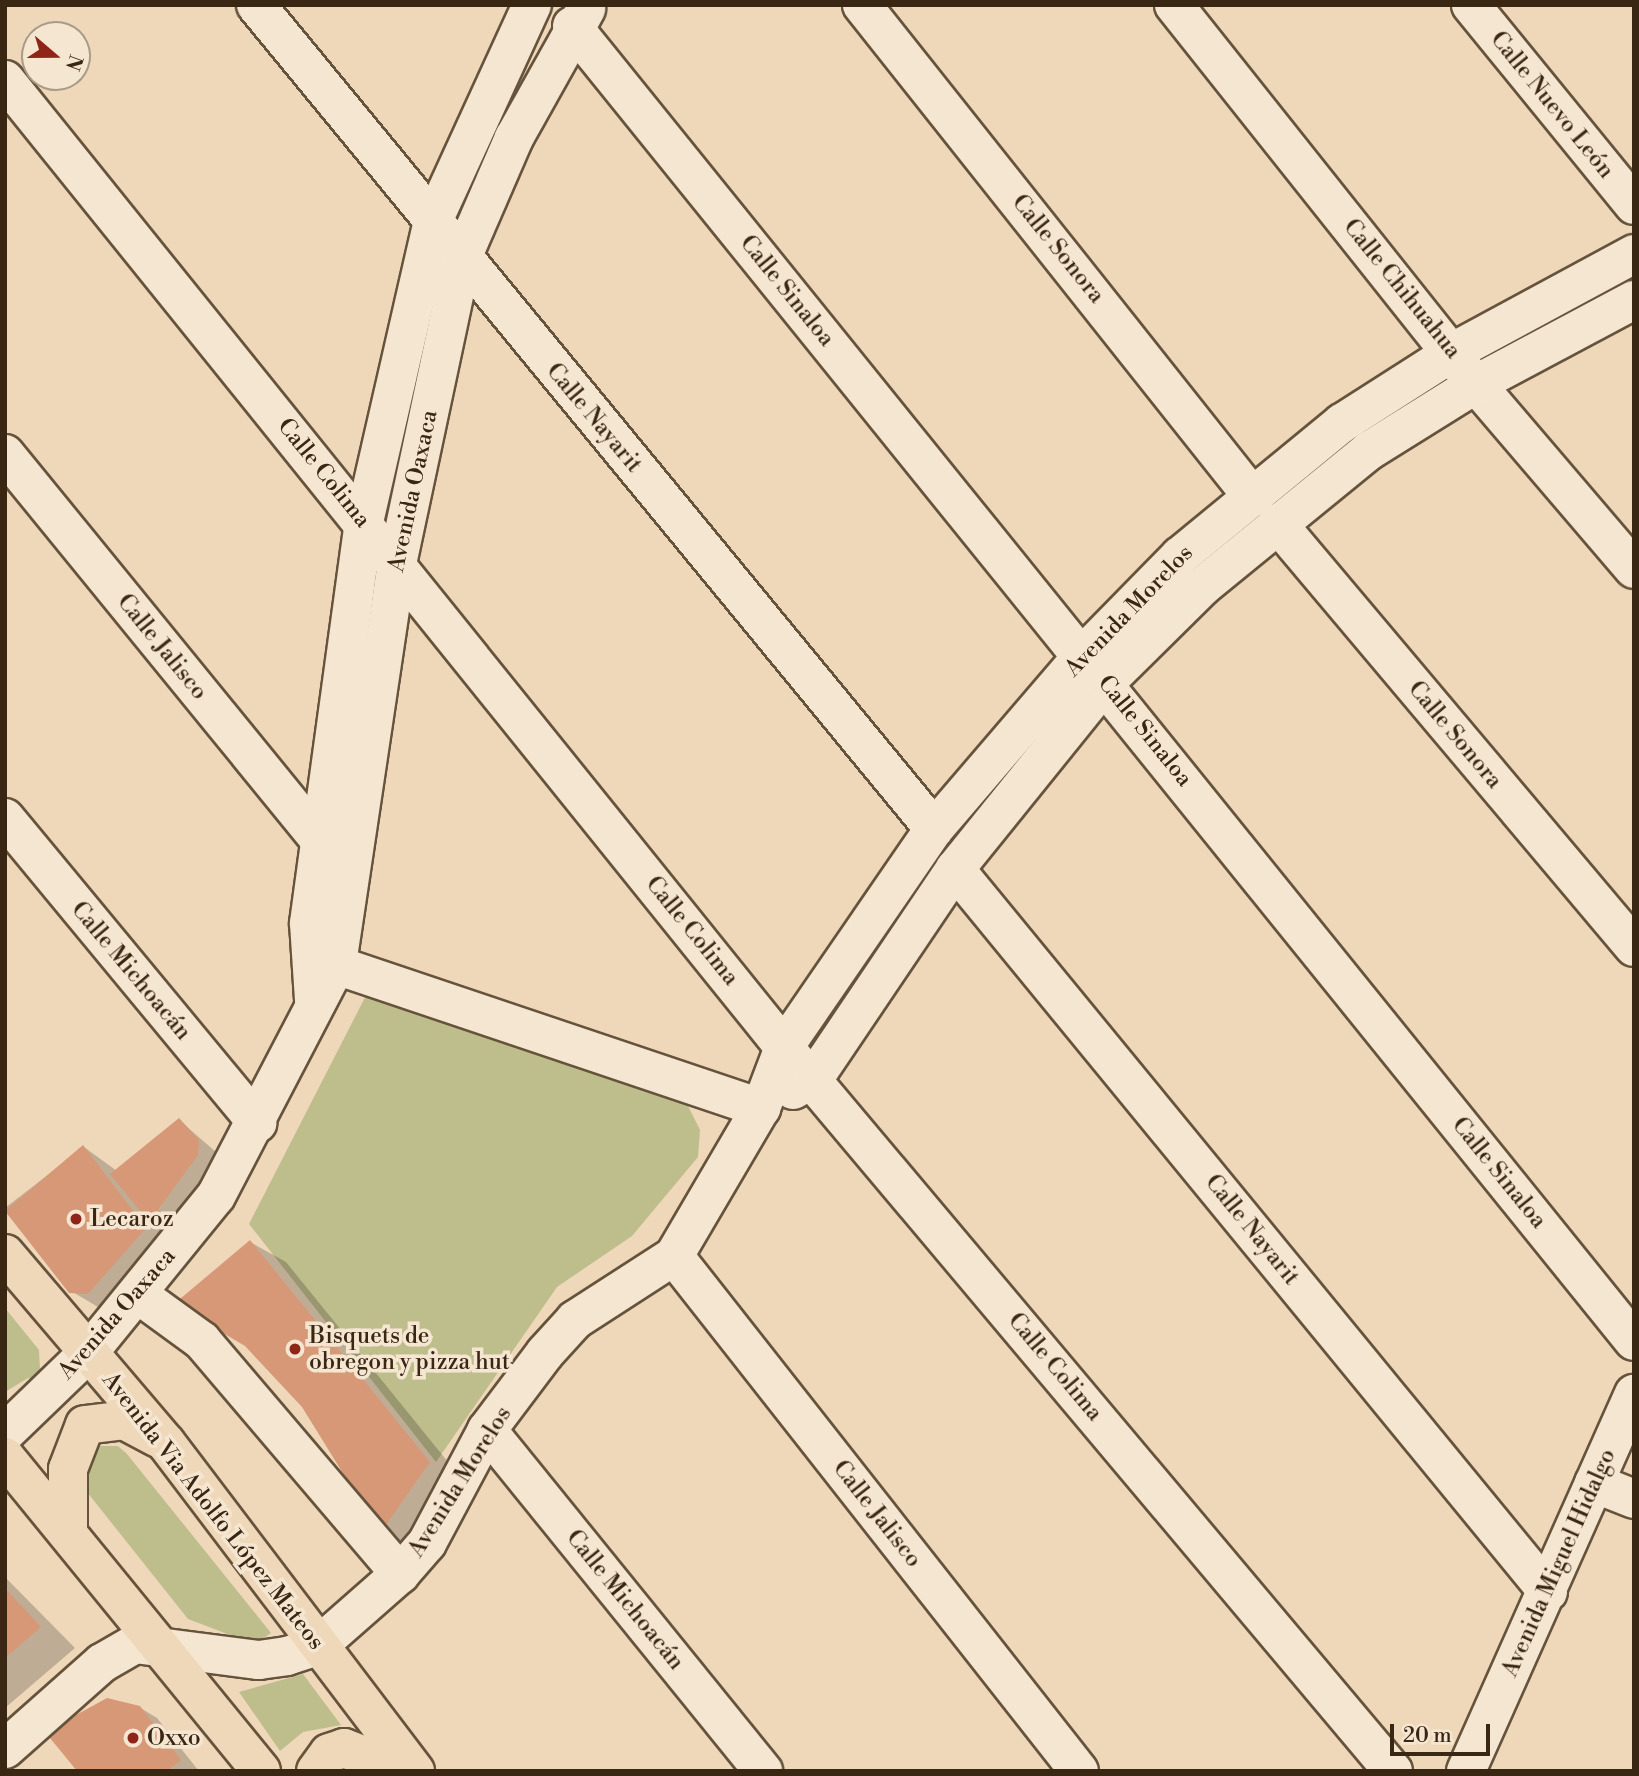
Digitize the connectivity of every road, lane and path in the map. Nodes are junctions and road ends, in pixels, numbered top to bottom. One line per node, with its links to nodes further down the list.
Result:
1 (256, 5): 9 (street, Calle Nayarit)
2 (532, 5): 9 (street, Avenida Oaxaca)
3 (862, 5): 16 (street, Calle Sonora)
4 (1174, 5): 13 (street, Calle Chihuahua)
5 (1471, 5): 8 (street, Calle Nuevo León)
6 (580, 16): 11 (street, Avenida Oaxaca); 21 (street, Calle Sinaloa)
7 (5, 80): 17 (street, Calle Colima)
8 (1634, 205)
9 (433, 221): 11 (street, Calle Nayarit); 17 (street, Avenida Oaxaca)
10 (1634, 254): 13 (street, Avenida Morelos)
11 (462, 258): 19 (street, Avenida Oaxaca); 23 (street, Calle Nayarit)
12 (1634, 300): 14 (street, Avenida Morelos)
13 (1453, 352): 14 (street, Calle Chihuahua); 16 (street, Avenida Morelos)
14 (1476, 384): 18 (street, Avenida Morelos); 20 (street, Calle Chihuahua)
15 (5, 454): 24 (street, Calle Jalisco)
16 (1251, 495): 21 (street, Avenida Morelos)
17 (364, 522): 19 (street, Calle Colima); 24 (street, Avenida Oaxaca)
18 (1277, 523): 21 (street, Avenida Morelos); 26 (street, Calle Sonora)
19 (397, 564): 27 (street, Avenida Oaxaca); 28 (street, Calle Colima)
20 (1634, 569)
21 (1095, 668): 23 (street, Avenida Morelos); 25 (street, Avenida Morelos); 35 (street, Calle Sinaloa)
22 (5, 818): 31 (street, Calle Michoacán)
23 (934, 828): 28 (street, Avenida Morelos)
24 (319, 839): 27 (street, Avenida Oaxaca)
25 (955, 869): 29 (street, Avenida Morelos); 46 (street, Calle Nayarit)
26 (1634, 947)
27 (322, 960): 30 (street); 31 (street, Avenida Oaxaca)
28 (784, 1047): 29 (street, Calle Colima); 30 (street, Avenida Morelos)
29 (814, 1078): 30 (street, Avenida Morelos); 56 (street, Calle Colima)
30 (761, 1108): 33 (street, Avenida Morelos)
31 (257, 1123): 34 (street, Avenida Oaxaca)
32 (5, 1254): 36 (main road, Avenida Via Adolfo López Mateos)
33 (674, 1256): 38 (street, Avenida Morelos); 55 (street, Calle Jalisco)
34 (139, 1295): 36 (street, Avenida Oaxaca); 45 (street)
35 (1634, 1340)
36 (89, 1352): 39 (street, Avenida Oaxaca); 40 (main road, Avenida Via Adolfo López Mateos)
37 (1634, 1394): 42 (street, Avenida Miguel Hidalgo)
38 (487, 1430): 45 (street, Avenida Morelos); 54 (street, Calle Michoacán)
39 (5, 1433)
40 (166, 1443): 44 (main road); 48 (main road, Avenida Via Adolfo López Mateos)
41 (5, 1457): 44 (main road)
42 (1594, 1483): 43 (street); 46 (street, Avenida Miguel Hidalgo)
43 (1634, 1499)
44 (68, 1533): 47 (main road)
45 (400, 1574): 48 (street, Avenida Morelos)
46 (1548, 1592): 57 (street, Avenida Miguel Hidalgo)
47 (160, 1643): 48 (street, Avenida Morelos); 49 (street, Avenida Morelos); 50 (main road)
48 (318, 1646): 53 (main road, Avenida Via Adolfo López Mateos)
49 (5, 1749)
50 (261, 1771)
51 (316, 1771): 52 (main road)
52 (403, 1771)
53 (415, 1771)
54 (762, 1771)
55 (1079, 1771)
56 (1393, 1771)
57 (1466, 1771)

